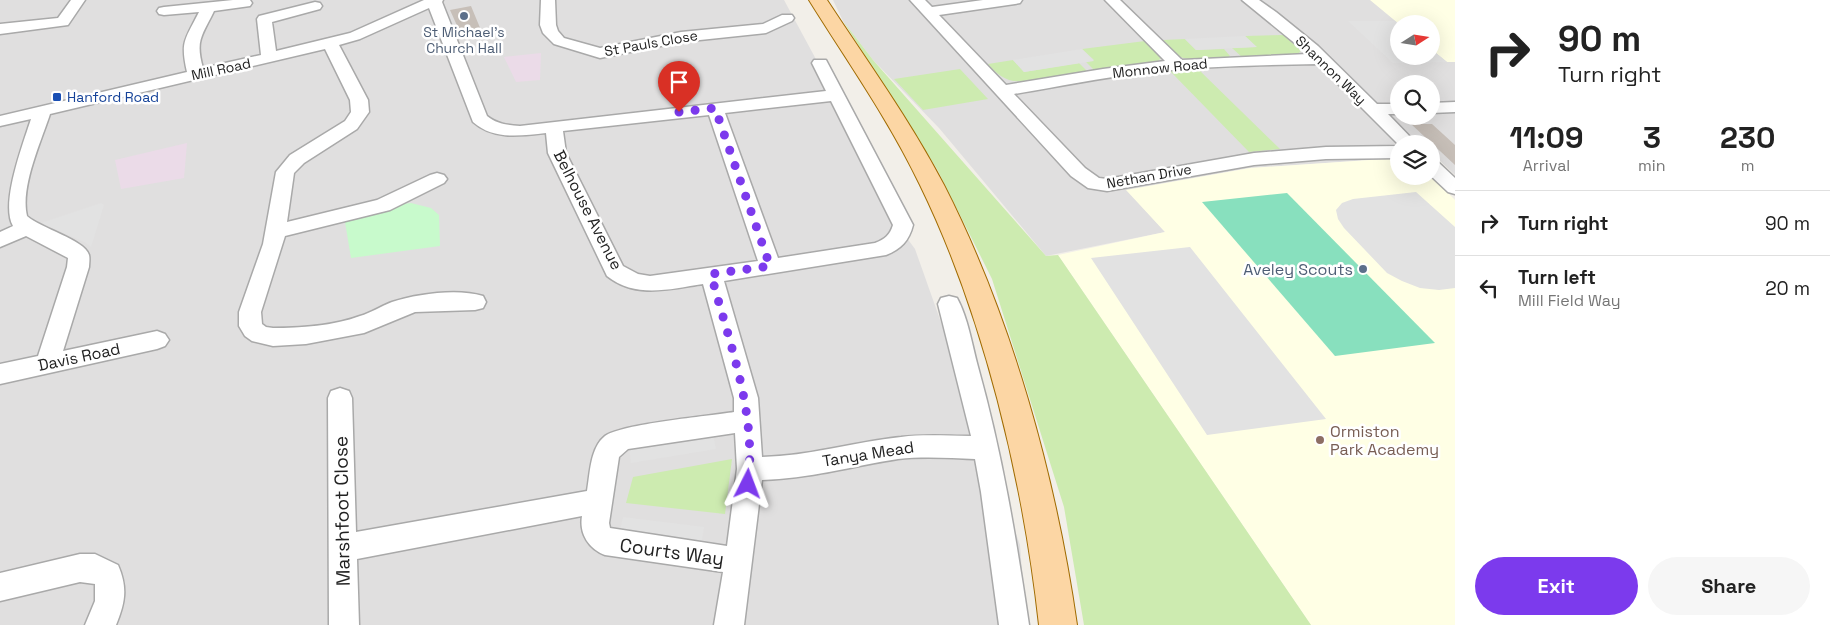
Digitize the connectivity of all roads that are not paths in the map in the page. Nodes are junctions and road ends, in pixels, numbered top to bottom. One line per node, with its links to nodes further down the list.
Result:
1 (78, 0): 14 (street)
2 (548, 0): 13 (street, St Pauls Close)
3 (818, 0): 58 (main road)
4 (1015, 0): 10 (street)
5 (1112, 0): 19 (street)
6 (1249, 0): 17 (street, Shannon Way)
7 (435, 1): 15 (street, Mill Road); 30 (street)
8 (245, 3): 11 (street)
9 (315, 6): 16 (street)
10 (923, 6): 21 (street, Nethan Drive)
11 (209, 7): 12 (street); 20 (street)
12 (164, 11)
13 (787, 18)
14 (0, 29)
15 (330, 43): 16 (street, Mill Road); 37 (street)
16 (269, 58): 20 (street, Mill Road)
17 (1320, 59): 19 (street, Monnow Road); 28 (street, Shannon Way)
18 (820, 63): 22 (street, Belhouse Avenue)
19 (1178, 65): 21 (street, Monnow Road)
20 (196, 74): 27 (street, Mill Road)
21 (1002, 91): 32 (street, Nethan Drive)
22 (836, 95): 24 (street, Belhouse Avenue); 39 (street, Belhouse Avenue)
23 (1455, 107): 25 (street)
24 (715, 108): 30 (street, Belhouse Avenue); 39 (street)
25 (1440, 108)
26 (1390, 109): 28 (street)
27 (43, 110): 29 (street, Mill Road); 36 (street)
28 (1372, 110): 31 (street, Shannon Way)
29 (0, 121)
30 (554, 127): 40 (street, Belhouse Avenue)
31 (1398, 135)
32 (1390, 152)
33 (1440, 174): 35 (street)
34 (436, 179): 37 (street)
35 (1455, 188)
36 (27, 228): 38 (street); 44 (street)
37 (275, 232): 41 (street)
38 (0, 240)
39 (770, 266): 40 (street, Belhouse Avenue)
40 (711, 274): 47 (street)
41 (475, 302)
42 (949, 304): 48 (street)
43 (157, 340): 44 (street, Davis Road)
44 (47, 364): 45 (street, Davis Road)
45 (0, 374)
46 (340, 398): 51 (street, Marshfoot Close)
47 (747, 421): 49 (street); 50 (street, Courts Way)
48 (986, 448): 49 (street, Tanya Mead); 57 (street)
49 (750, 469): 52 (street)
50 (598, 501): 51 (street); 52 (street, Courts Way)
51 (344, 548): 55 (street, Marshfoot Close)
52 (739, 561): 56 (street)
53 (0, 587): 54 (street)
54 (100, 625)
55 (344, 625)
56 (729, 625)
57 (1014, 625)
58 (1058, 625)

